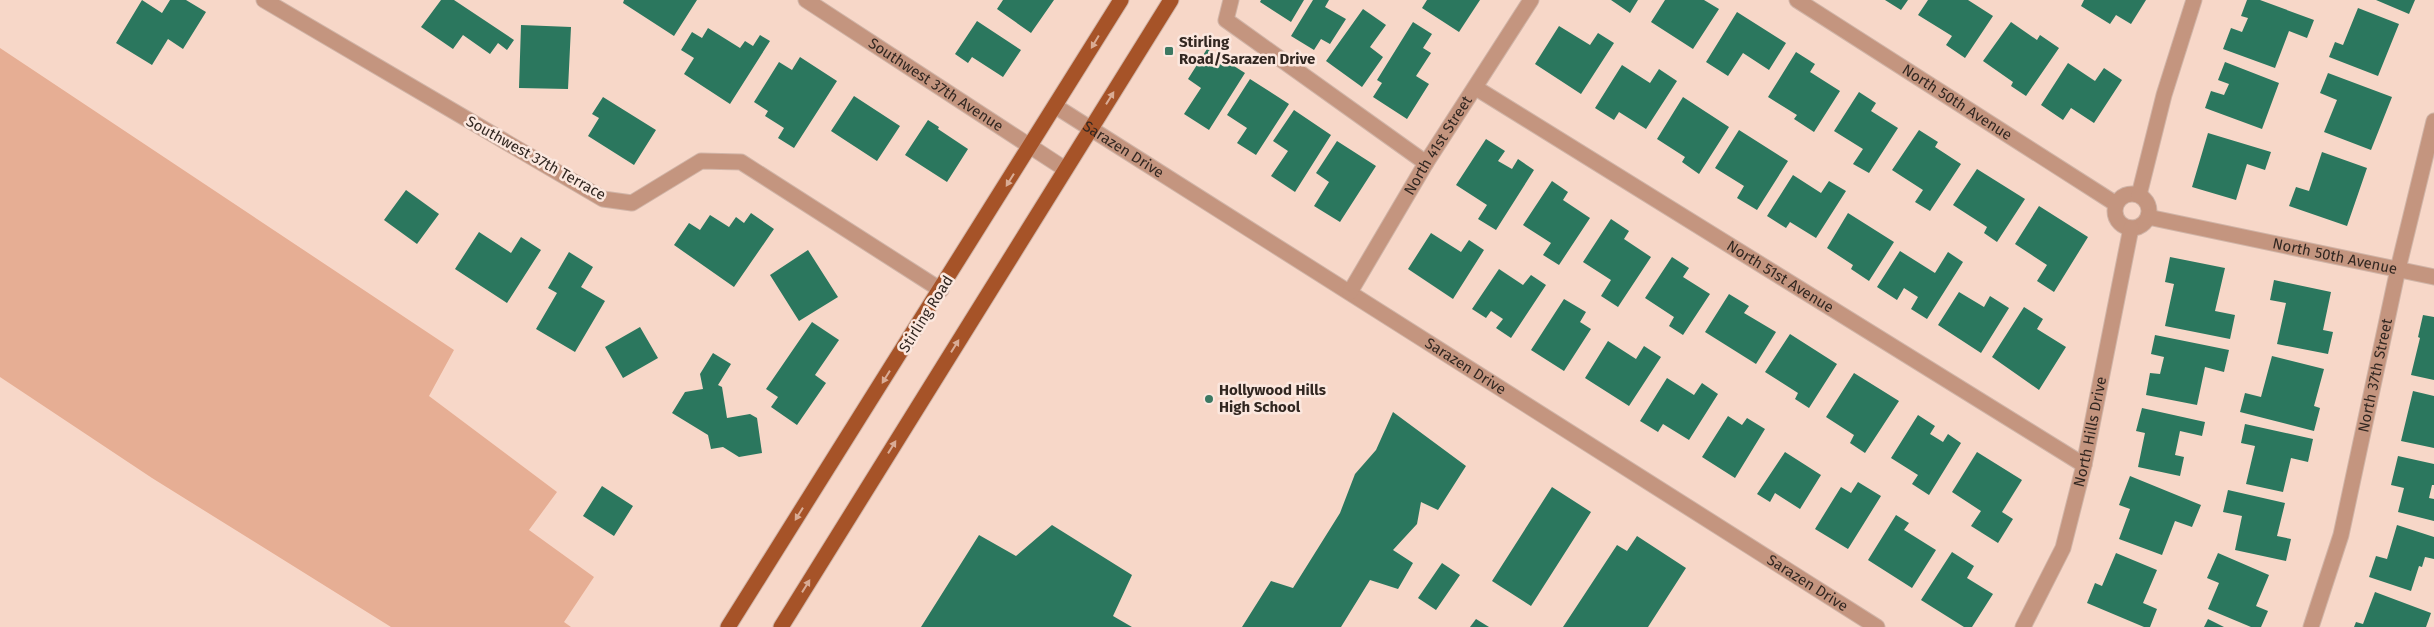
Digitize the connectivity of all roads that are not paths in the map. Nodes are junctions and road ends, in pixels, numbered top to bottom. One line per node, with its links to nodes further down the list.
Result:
1 (264, 0): 22 (street, Southwest 37th Terrace)
2 (806, 0): 13 (street, Southwest 37th Avenue)
3 (1121, 0): 10 (main road, Stirling Road, one-way to 10)
4 (1171, 0): 12 (main road, one-way to 4)
5 (1231, 0): 14 (street)
6 (1531, 0): 9 (street, North 41st Street)
7 (1797, 0): 17 (street, North 50th Avenue)
8 (2194, 0): 16 (street)
9 (1476, 88): 14 (street, North 41st Street); 24 (street, North 51st Avenue)
10 (1056, 106): 12 (street, Sarazen Drive); 13 (main road, Stirling Road)
11 (2434, 121): 20 (street, North 37th Street)
12 (1090, 130): 15 (main road); 23 (street, Sarazen Drive)
13 (1030, 147): 15 (street, Southwest 37th Avenue); 22 (main road, Stirling Road, one-way to 22)
14 (1426, 163): 23 (street, North 41st Street)
15 (1065, 169): 26 (main road, one-way to 15)
16 (2139, 195): 17 (street); 18 (street)
17 (2116, 204): 19 (street)
18 (2148, 217): 19 (street); 20 (street, North 50th Avenue)
19 (2131, 228): 24 (street, North Hills Drive)
20 (2398, 269): 21 (street, North 50th Avenue); 29 (street, North 37th Street)
21 (2434, 277)
22 (941, 290): 25 (main road, Stirling Road, one-way to 25)
23 (1350, 292): 27 (street, Sarazen Drive)
24 (2084, 466): 28 (street, North Hills Drive)
25 (728, 627)
26 (781, 627)
27 (1877, 627)
28 (2023, 627)
29 (2311, 627)

